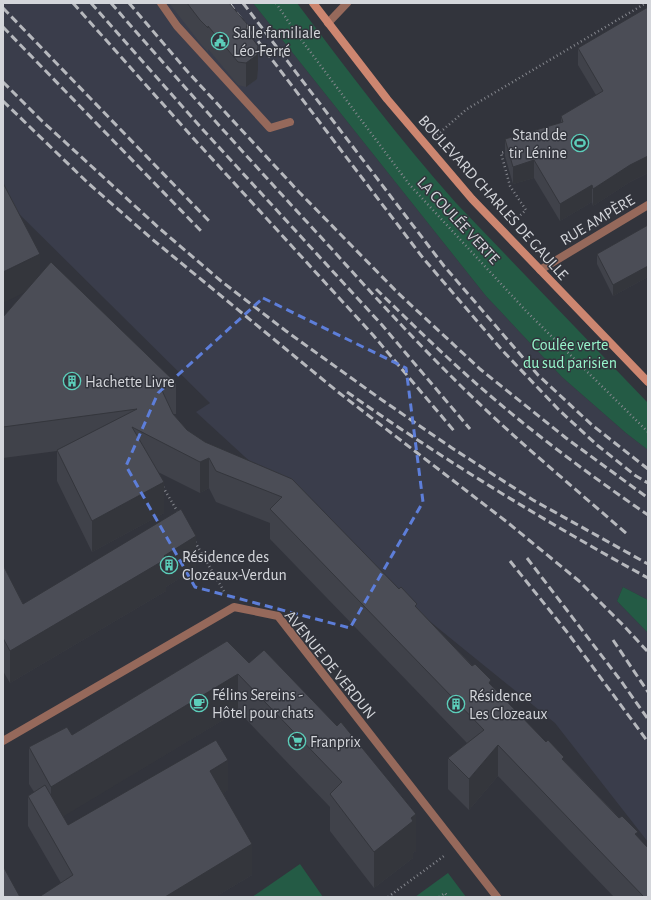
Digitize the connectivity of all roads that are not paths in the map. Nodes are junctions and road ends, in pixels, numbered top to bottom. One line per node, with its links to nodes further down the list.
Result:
1 (161, 3): 5 (street)
2 (313, 3): 4 (main road, BOULEVARD CHARLES DE GAULLE)
3 (347, 3): 4 (street)
4 (328, 23): 7 (main road, BOULEVARD CHARLES DE GAULLE)
5 (290, 122)
6 (648, 205): 7 (street, RUE AMPÈRE)
7 (540, 270): 8 (main road, BOULEVARD CHARLES DE GAULLE)
8 (648, 382)
9 (3, 741): 10 (street, AVENUE DE VERDUN)
10 (497, 897)

